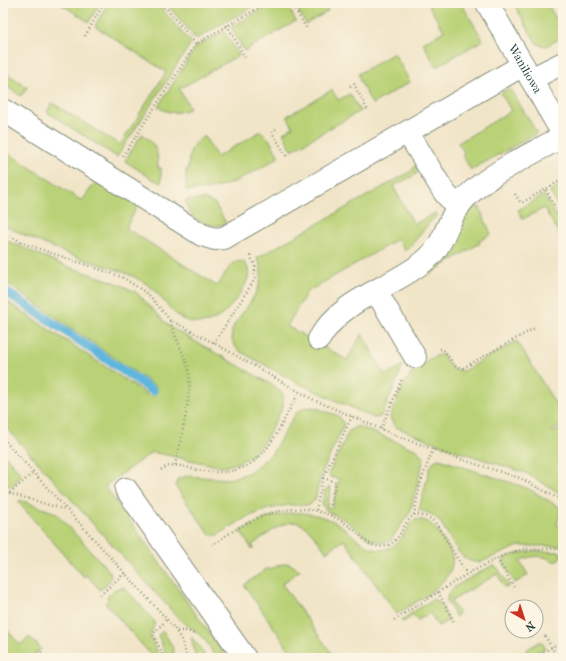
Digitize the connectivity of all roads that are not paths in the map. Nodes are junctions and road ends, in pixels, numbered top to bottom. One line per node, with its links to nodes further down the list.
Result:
1 (487, 3): 3 (street, Waniliowa)
2 (563, 63): 3 (street)
3 (527, 72): 5 (street); 6 (street, Waniliowa)
4 (3, 110): 5 (street)
5 (408, 133): 7 (street)
6 (563, 135): 7 (street)
7 (458, 208): 8 (street)
8 (376, 290): 9 (street); 10 (street)
9 (318, 339)
10 (415, 357)
11 (126, 489): 12 (street)
12 (245, 658)

